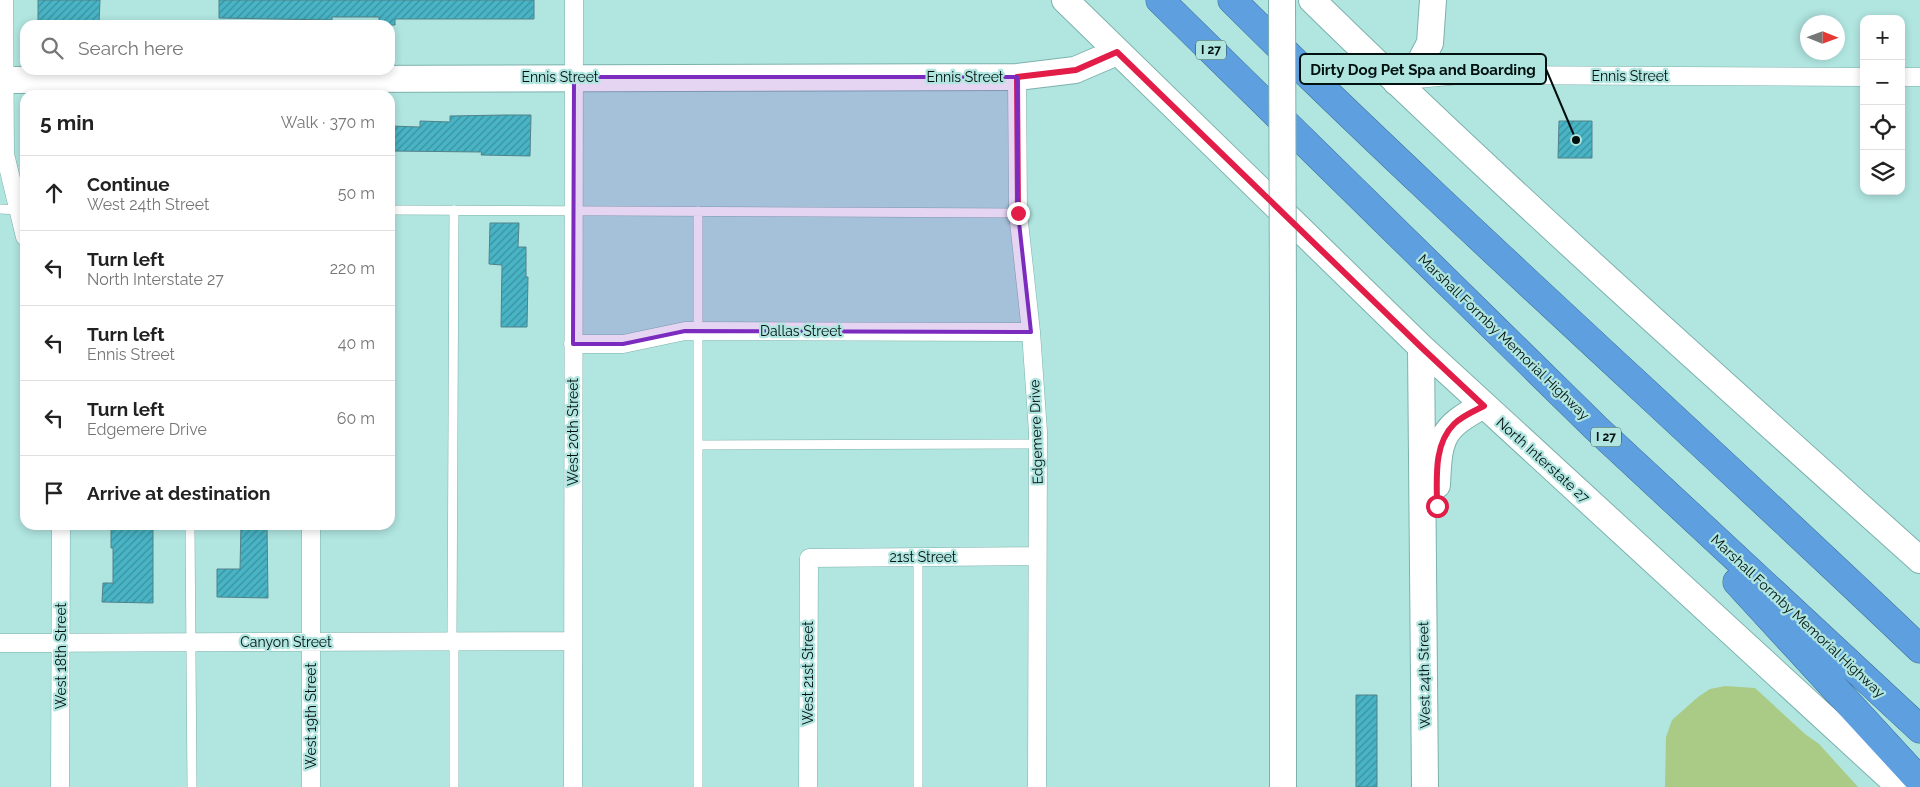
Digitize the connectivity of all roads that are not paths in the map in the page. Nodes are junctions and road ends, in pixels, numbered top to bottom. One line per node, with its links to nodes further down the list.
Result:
1 (4, 0): 15 (street)
2 (574, 0): 10 (street, West 20th Street)
3 (1065, 0): 9 (main road, North Interstate 27)
4 (1160, 0): 30 (highway, Marshall Formby Memorial Highway / I 27)
5 (1232, 0): 36 (highway)
6 (1282, 0): 61 (main road, bridge)
7 (1312, 0): 16 (main road)
8 (1433, 0): 16 (main road)
9 (1117, 52): 11 (main road, Ennis Street); 28 (main road, North Interstate 27)
10 (574, 77): 11 (main road, Ennis Street); 17 (main road, Ennis Street); 21 (street, West 20th Street)
11 (1017, 77): 23 (street, Edgemere Drive)
12 (1860, 77): 16 (street, Ennis Street)
13 (1905, 77): 14 (street)
14 (1920, 77)
15 (2, 80): 17 (main road, Ennis Street); 18 (street)
16 (1396, 82): 40 (main road)
17 (311, 86)
18 (14, 209): 24 (street)
19 (395, 210): 20 (lane)
20 (454, 210): 21 (lane); 46 (lane)
21 (574, 211): 22 (lane); 27 (street, West 20th Street)
22 (698, 211): 23 (lane); 25 (lane)
23 (1018, 213): 26 (street, Edgemere Drive)
24 (20, 225)
25 (698, 331): 26 (street, Dallas Street); 27 (street, Dallas Street); 32 (lane)
26 (1031, 332): 31 (street, Edgemere Drive)
27 (573, 344): 47 (street, West 20th Street)
28 (1421, 347): 29 (main road, North Interstate 27); 41 (main road, West 24th Street)
29 (1484, 406): 41 (main road, West 24th Street); 63 (main road, North Interstate 27)
30 (1596, 428): 50 (highway, Marshall Formby Memorial Highway / I 27); 51 (highway)
31 (1038, 444): 32 (lane); 37 (street, Edgemere Drive)
32 (698, 445): 57 (lane)
33 (61, 530): 43 (street, West 18th Street)
34 (190, 530): 44 (lane)
35 (311, 530): 45 (street, West 19th Street)
36 (1798, 532): 42 (highway); 49 (highway)
37 (1037, 556): 39 (street, 21st Street); 60 (street, Edgemere Drive)
38 (809, 558): 39 (street, 21st Street); 58 (street, West 21st Street)
39 (918, 558): 59 (lane)
40 (1920, 560)
41 (1423, 564): 62 (main road, West 24th Street)
42 (1920, 632)
43 (61, 642): 44 (street, Canyon Street); 48 (street, Canyon Street); 52 (street, West 18th Street)
44 (192, 642): 45 (street, Canyon Street); 53 (lane)
45 (310, 642): 46 (street, Canyon Street); 54 (street, West 19th Street)
46 (454, 642): 47 (street, Canyon Street); 55 (lane)
47 (573, 642): 56 (street, West 20th Street)
48 (0, 643)
49 (1920, 649)
50 (1920, 729)
51 (1920, 781)
52 (60, 787)
53 (192, 787)
54 (312, 787)
55 (454, 787)
56 (573, 787)
57 (698, 787)
58 (808, 787)
59 (918, 787)
60 (1037, 787)
61 (1283, 787)
62 (1425, 787)
63 (1900, 787)

